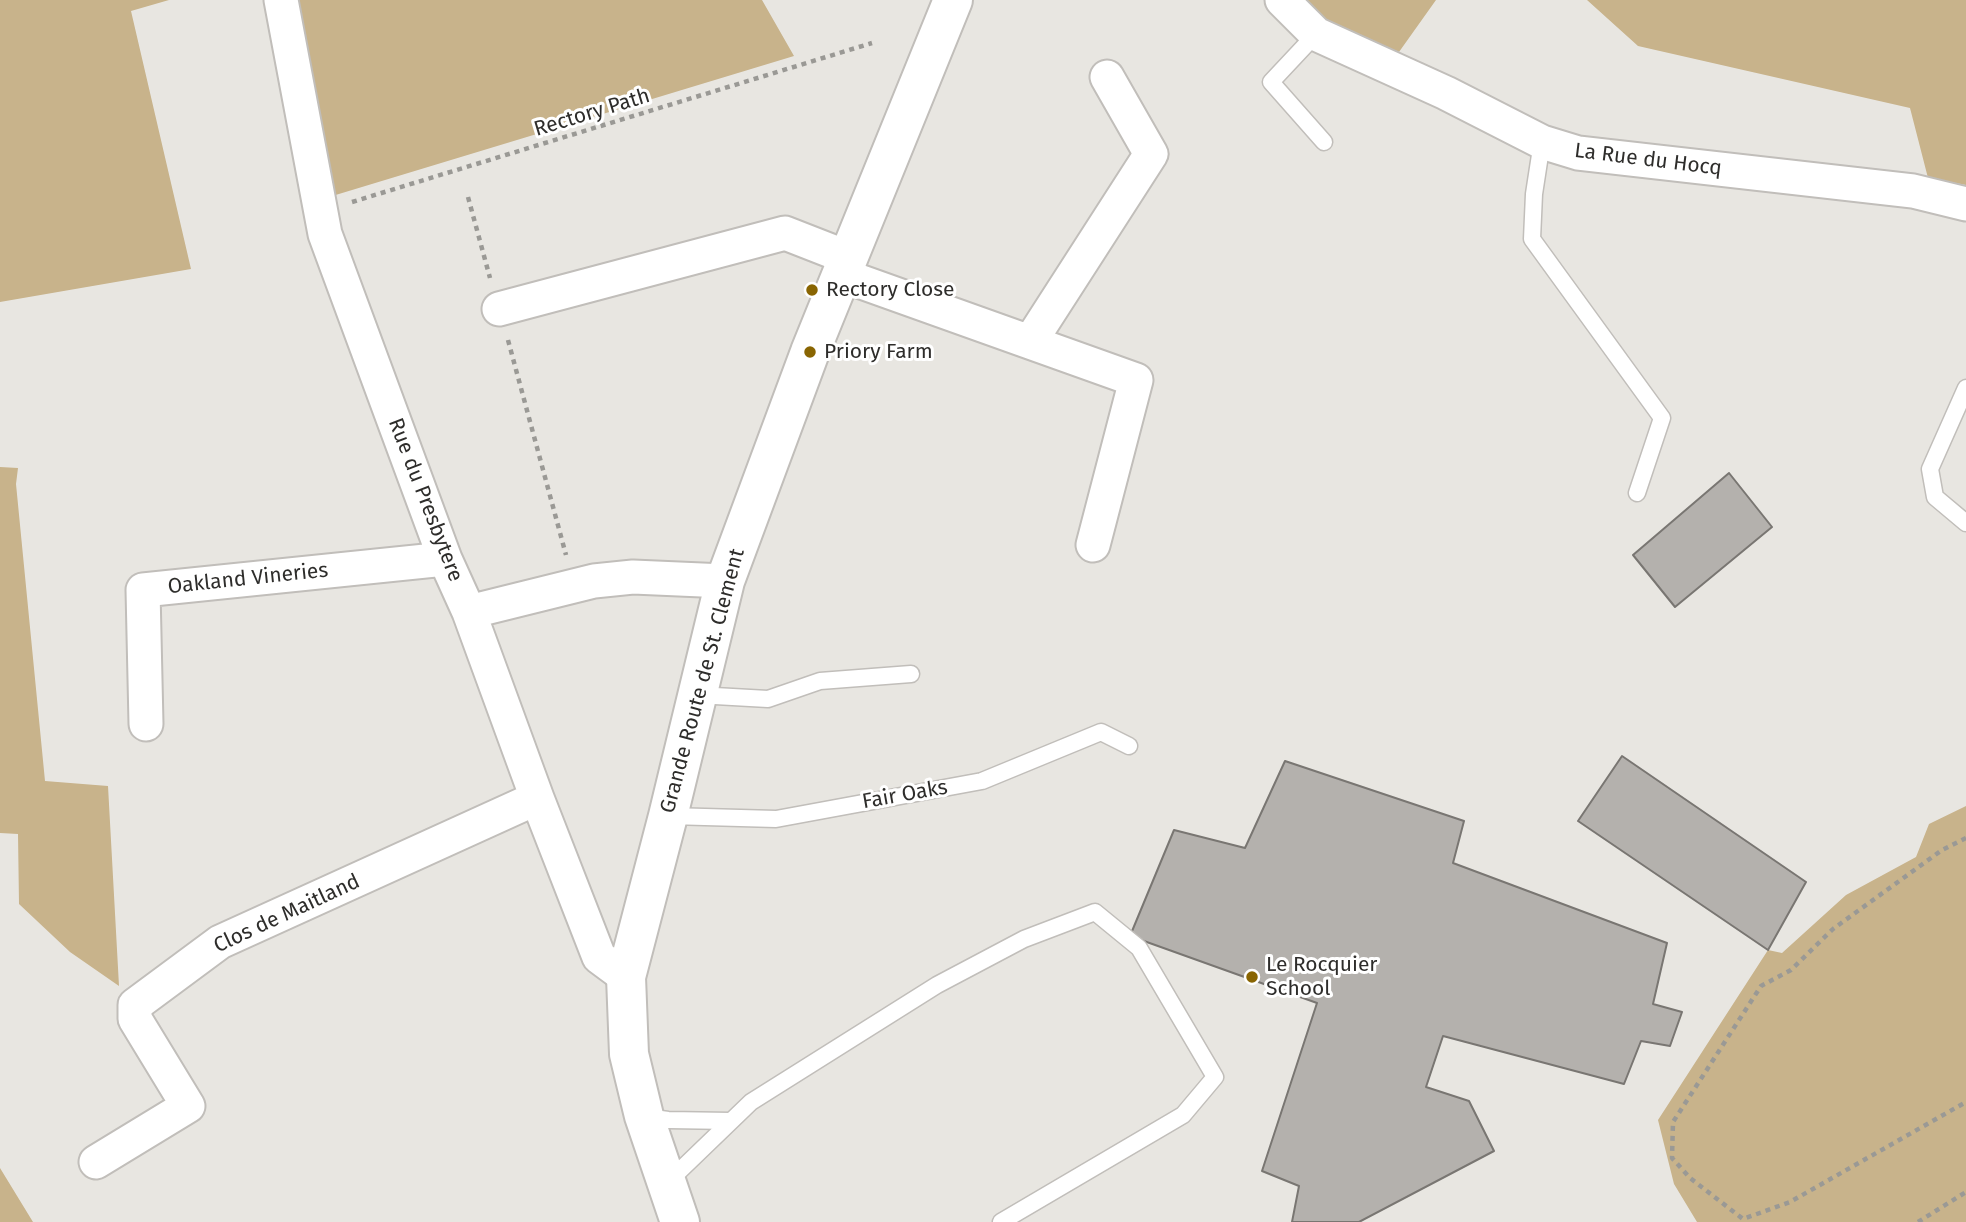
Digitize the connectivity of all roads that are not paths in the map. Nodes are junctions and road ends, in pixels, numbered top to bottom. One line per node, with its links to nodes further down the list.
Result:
1 (281, 0): 16 (street, Rue du Presbytere)
2 (953, 0): 9 (main road, Grande Route de St. Clement)
3 (1282, 0): 4 (street, La Rue du Hocq)
4 (1315, 34): 6 (lane); 7 (street, La Rue du Hocq)
5 (1107, 77): 11 (street)
6 (1324, 142)
7 (1542, 142): 8 (street, La Rue du Hocq); 13 (lane)
8 (1966, 204)
9 (845, 267): 10 (street); 11 (street); 17 (main road, Grande Route de St. Clement)
10 (499, 309)
11 (1030, 342): 15 (street)
12 (1966, 388): 14 (lane)
13 (1637, 493)
14 (1966, 523)
15 (1093, 545)
16 (445, 559): 18 (street, Rue du Presbytere); 21 (street, Oakland Vineries)
17 (725, 581): 18 (street); 20 (main road, Grande Route de St. Clement)
18 (470, 612): 23 (street, Rue du Presbytere)
19 (911, 674): 20 (lane)
20 (697, 695): 24 (main road, Grande Route de St. Clement)
21 (146, 724)
22 (1129, 746): 24 (lane, Fair Oaks)
23 (537, 798): 25 (street, Rue du Presbytere); 28 (street, Clos de Maitland)
24 (668, 816): 25 (main road, Grande Route de St. Clement)
25 (626, 977): 26 (main road, Grande Route de St. Clement)
26 (644, 1116): 27 (lane); 29 (main road, Grande Route de St. Clement)
27 (732, 1121): 29 (lane); 31 (lane)
28 (96, 1161)
29 (667, 1183): 30 (main road, Grande Route de St. Clement)
30 (680, 1222)
31 (1001, 1222)

